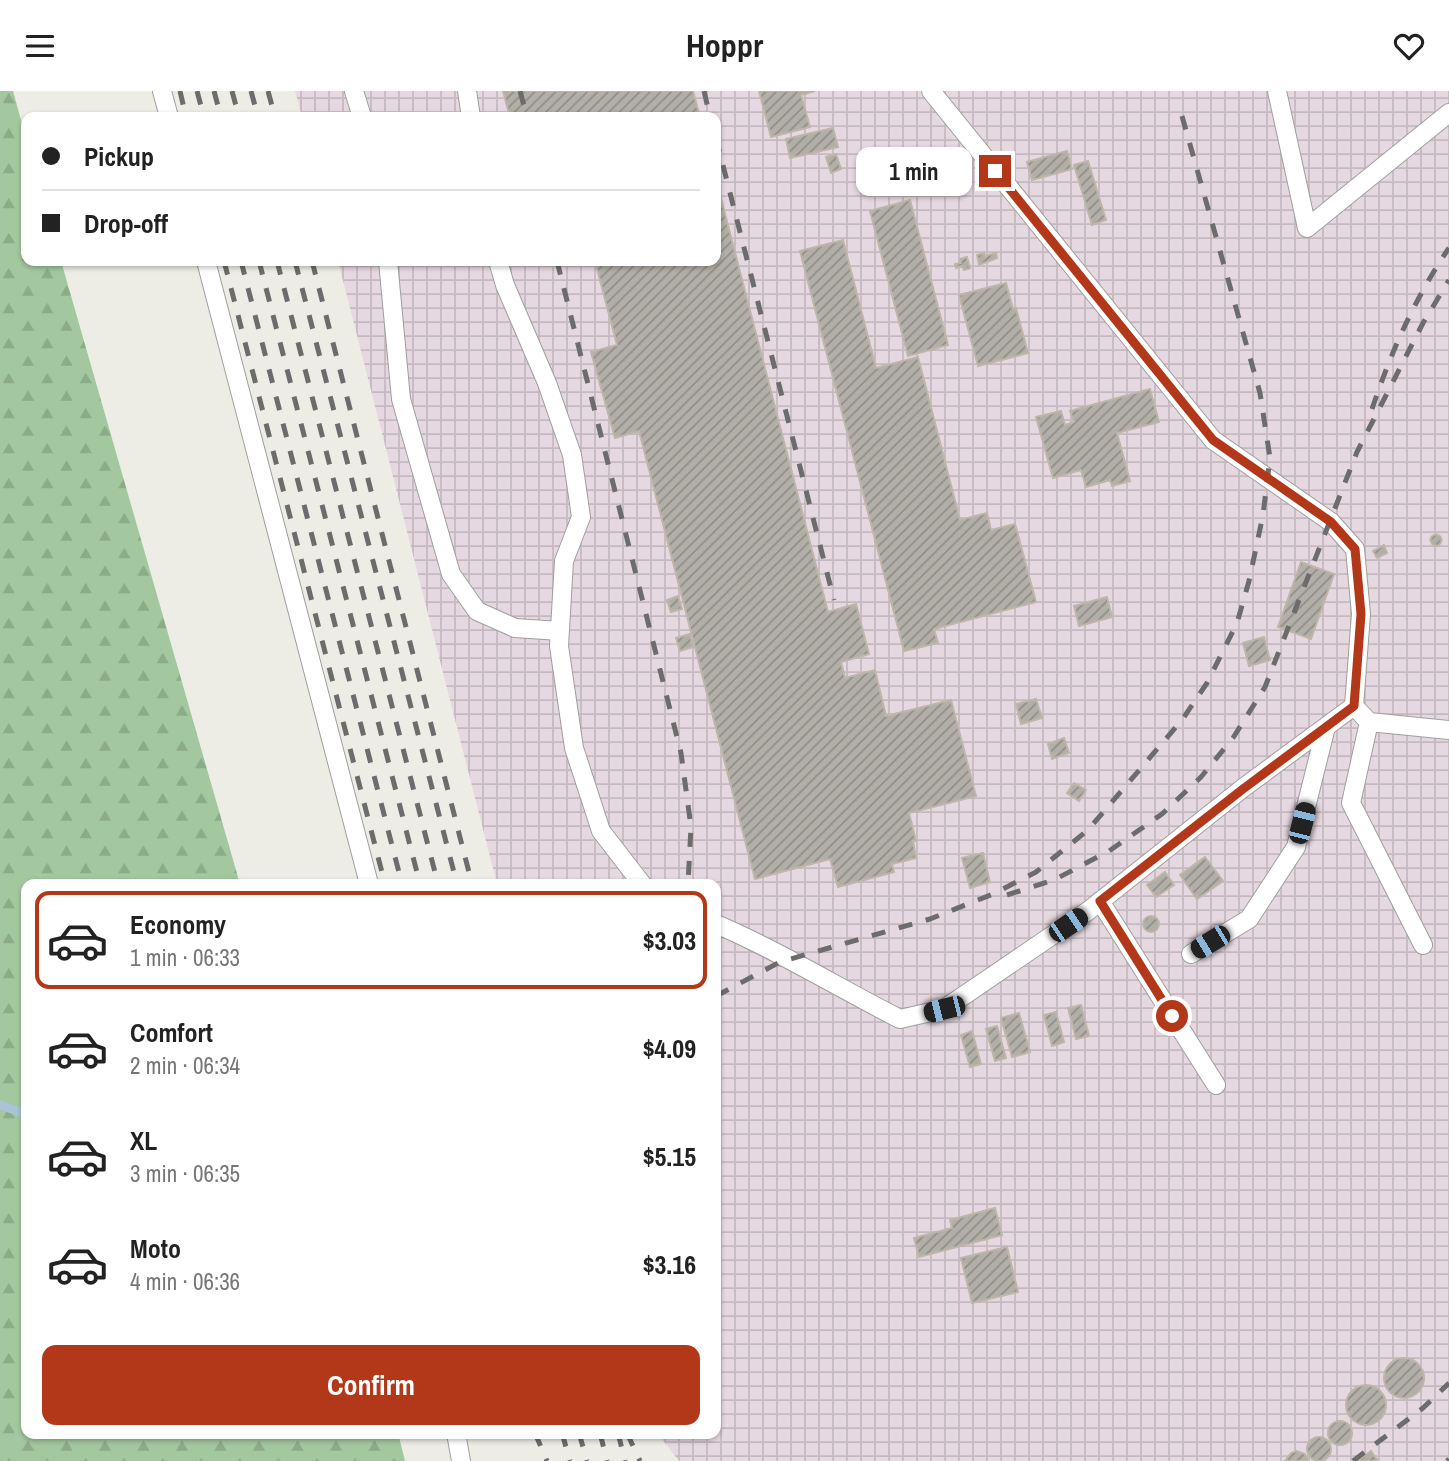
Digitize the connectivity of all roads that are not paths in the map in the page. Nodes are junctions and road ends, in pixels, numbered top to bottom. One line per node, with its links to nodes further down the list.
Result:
1 (162, 91): 6 (lane)
2 (354, 91): 7 (lane)
3 (467, 91): 8 (lane)
4 (931, 91): 14 (lane)
5 (1278, 91): 9 (lane)
6 (168, 112)
7 (360, 112)
8 (470, 112)
9 (1449, 113)
10 (207, 266): 18 (lane)
11 (388, 266): 13 (lane)
12 (499, 266): 13 (lane)
13 (560, 631): 19 (lane)
14 (1354, 706): 15 (lane); 16 (lane)
15 (1369, 722): 17 (lane); 22 (lane)
16 (1326, 727): 20 (lane); 23 (lane)
17 (1449, 730)
18 (368, 879)
19 (638, 879)
20 (1100, 901): 21 (lane); 24 (lane)
21 (721, 926)
22 (1423, 945)
23 (1191, 954)
24 (1216, 1085)
25 (457, 1439): 26 (lane)
26 (461, 1461)

